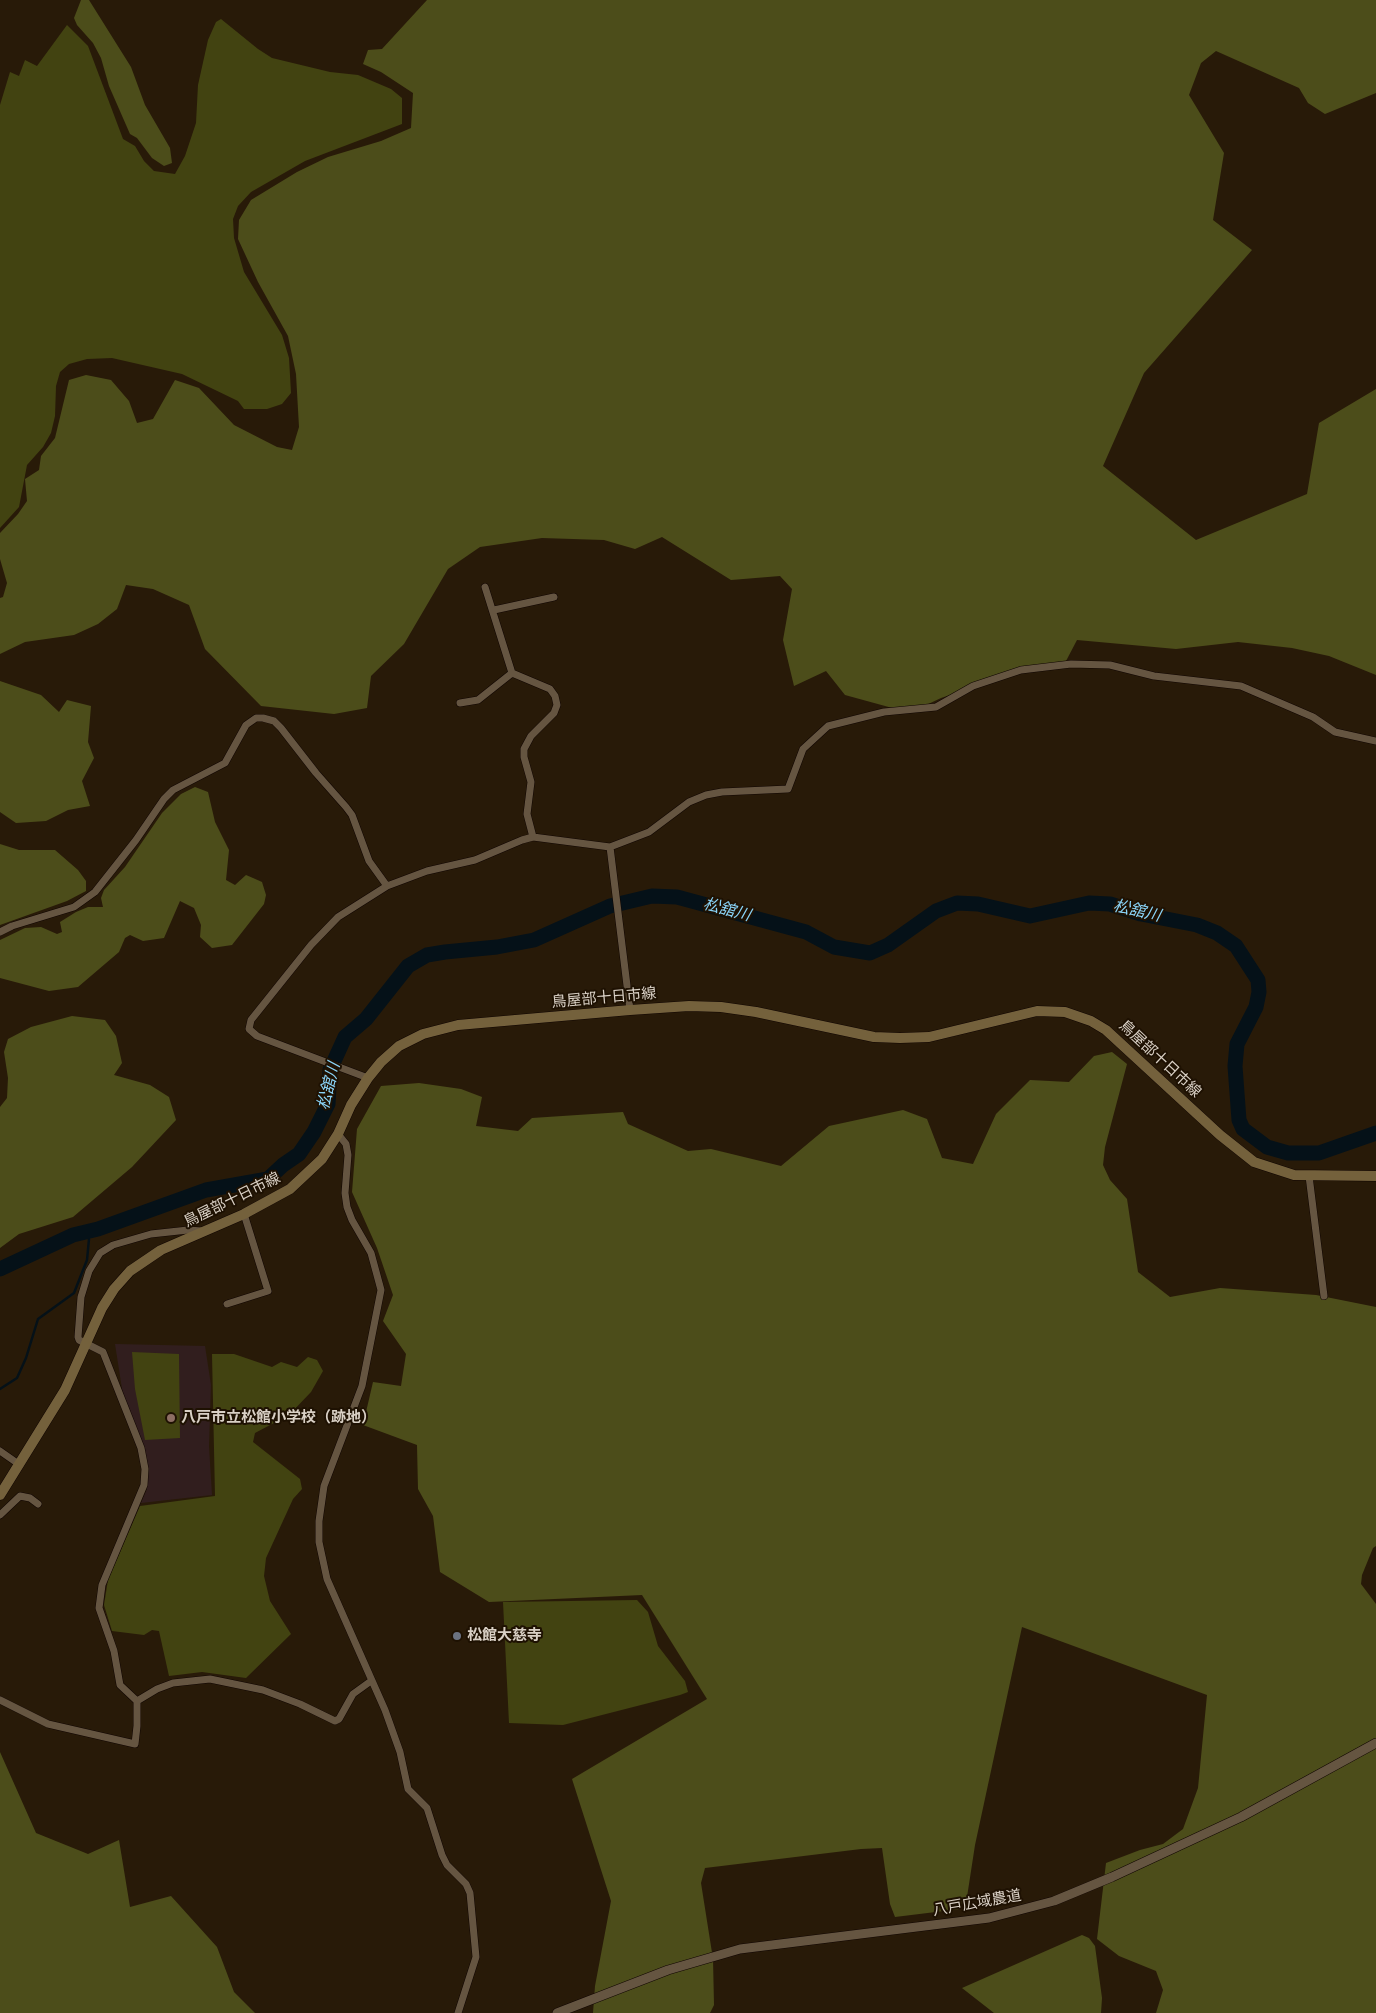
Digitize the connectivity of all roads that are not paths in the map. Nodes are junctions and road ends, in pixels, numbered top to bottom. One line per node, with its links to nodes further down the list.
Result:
1 (485, 587): 3 (street)
2 (554, 597): 3 (street)
3 (494, 610): 4 (street)
4 (512, 673): 5 (street); 7 (street)
5 (460, 703)
6 (1376, 741): 8 (street)
7 (533, 837): 8 (street); 9 (street)
8 (610, 847): 11 (street)
9 (386, 886): 10 (street); 12 (street)
10 (0, 932)
11 (630, 1010): 12 (main road, 鳥屋部十日市線); 14 (main road, 鳥屋部十日市線)
12 (368, 1078): 13 (main road, 鳥屋部十日市線)
13 (338, 1134): 16 (main road, 鳥屋部十日市線); 26 (street)
14 (1309, 1176): 15 (main road, 鳥屋部十日市線); 18 (street)
15 (1376, 1176)
16 (244, 1214): 17 (main road, 鳥屋部十日市線); 19 (street)
17 (205, 1231): 20 (main road, 鳥屋部十日市線); 20 (street)
18 (1324, 1296)
19 (227, 1304)
20 (87, 1344): 22 (main road, 鳥屋部十日市線); 28 (street)
21 (0, 1451): 22 (street)
22 (20, 1465): 23 (main road, 鳥屋部十日市線)
23 (0, 1495)
24 (38, 1504): 25 (street)
25 (0, 1515)
26 (371, 1681): 28 (street); 30 (street)
27 (0, 1700): 28 (street)
28 (137, 1701)
29 (1376, 1743): 31 (street, 八戸広域農道)
30 (458, 2013)
31 (558, 2013)

